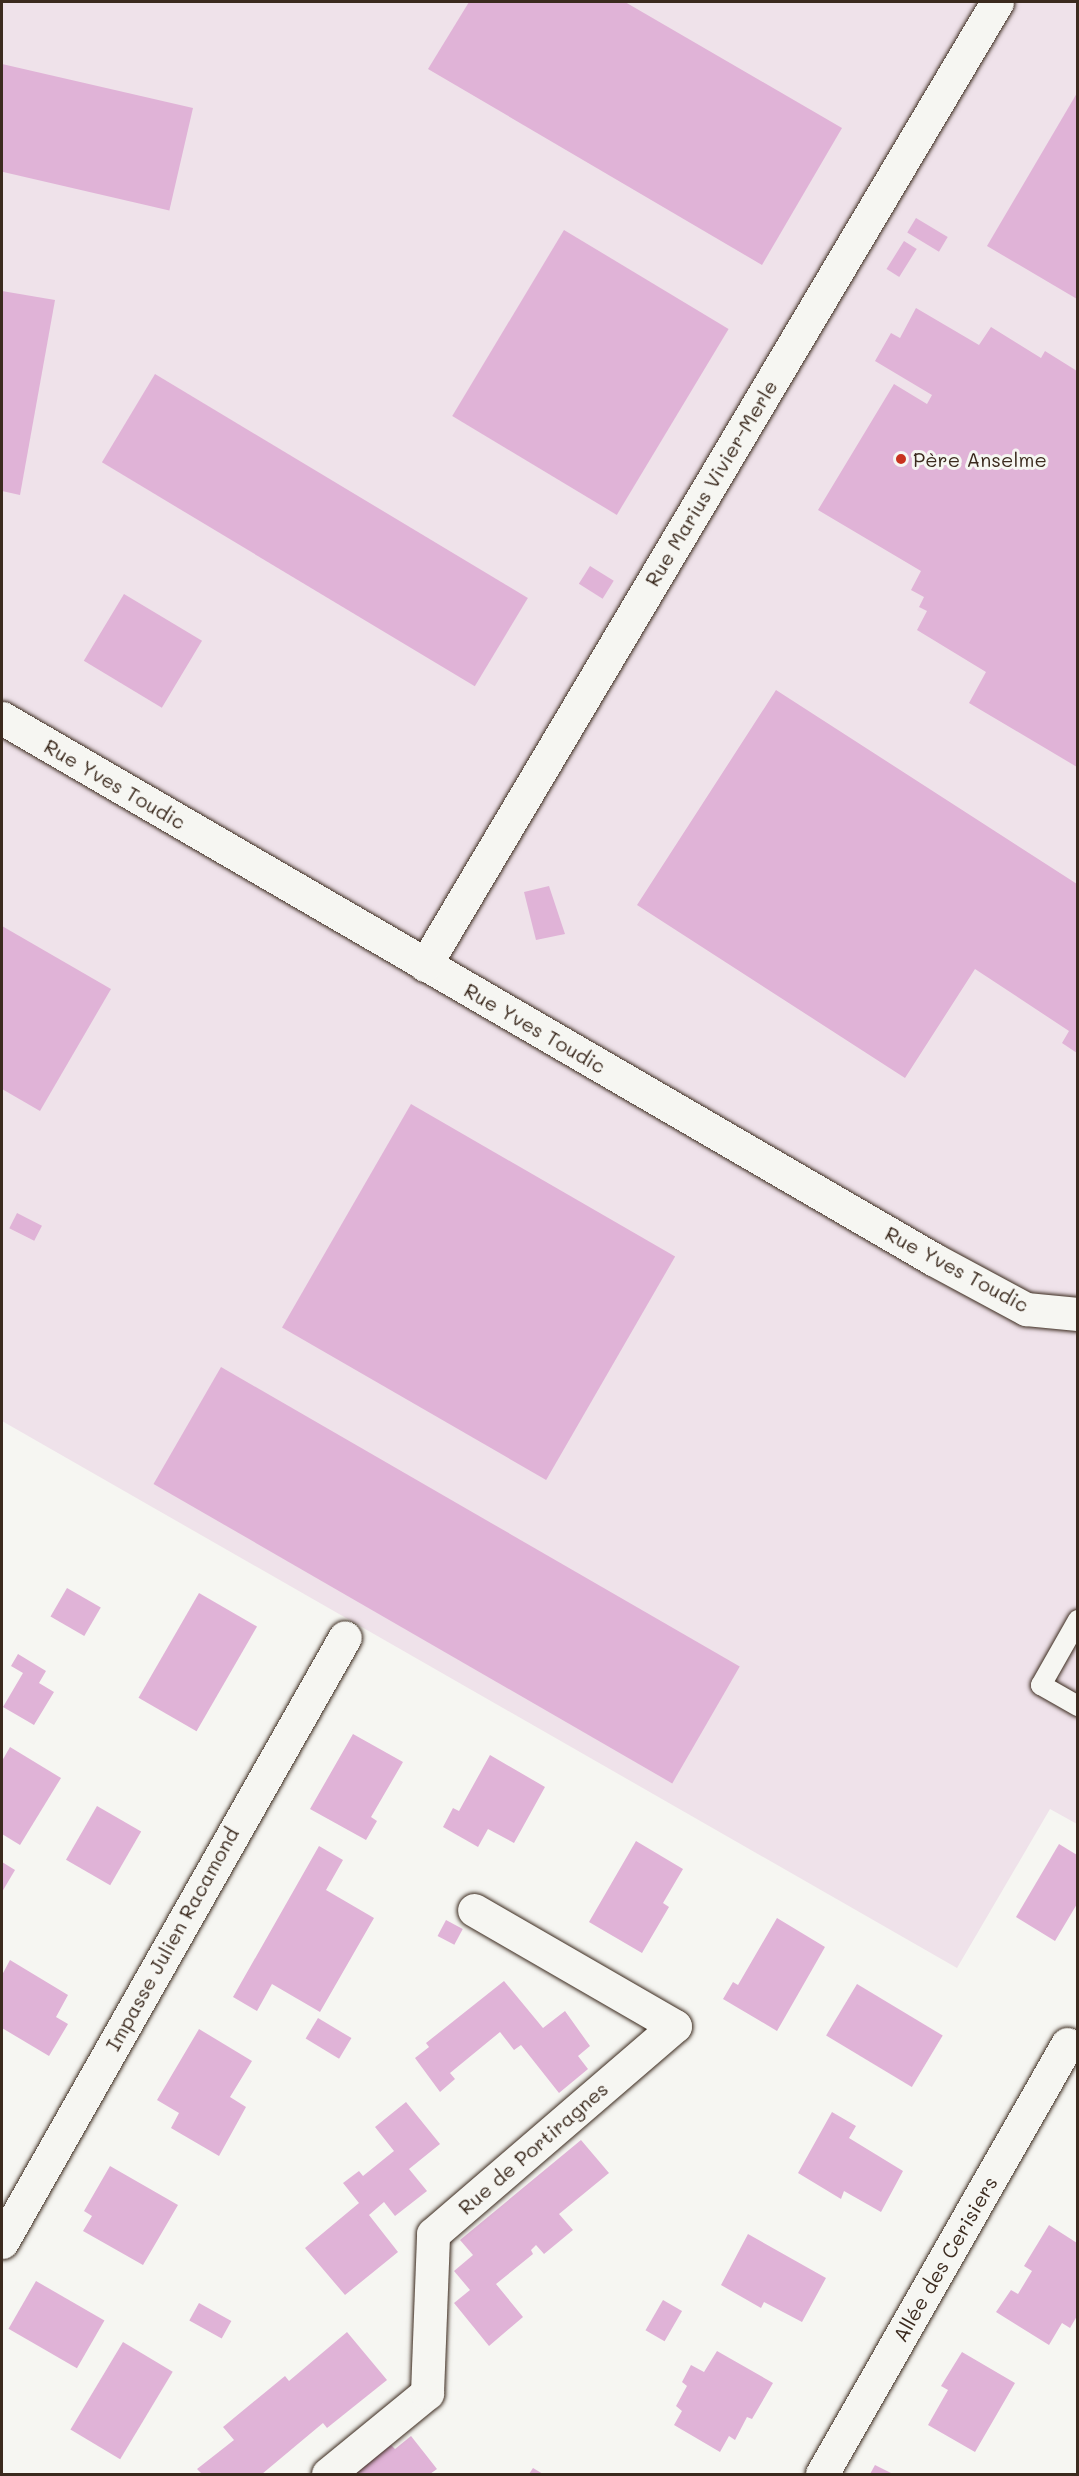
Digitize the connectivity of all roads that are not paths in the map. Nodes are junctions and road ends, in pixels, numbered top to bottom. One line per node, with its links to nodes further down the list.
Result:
1 (997, 2): 3 (street, Rue Marius Vivier-Merle)
2 (2, 718): 3 (street, Rue Yves Toudic)
3 (425, 964): 4 (street, Rue Yves Toudic)
4 (1077, 1314)
5 (1077, 1620): 7 (lane)
6 (345, 1637): 10 (street, Impasse Julien Racamond)
7 (1077, 1706)
8 (474, 1910): 11 (street, Rue de Portiragnes)
9 (1067, 2044): 12 (street, Allée des Cerisiers)
10 (2, 2242)
11 (328, 2475)
12 (822, 2475)

